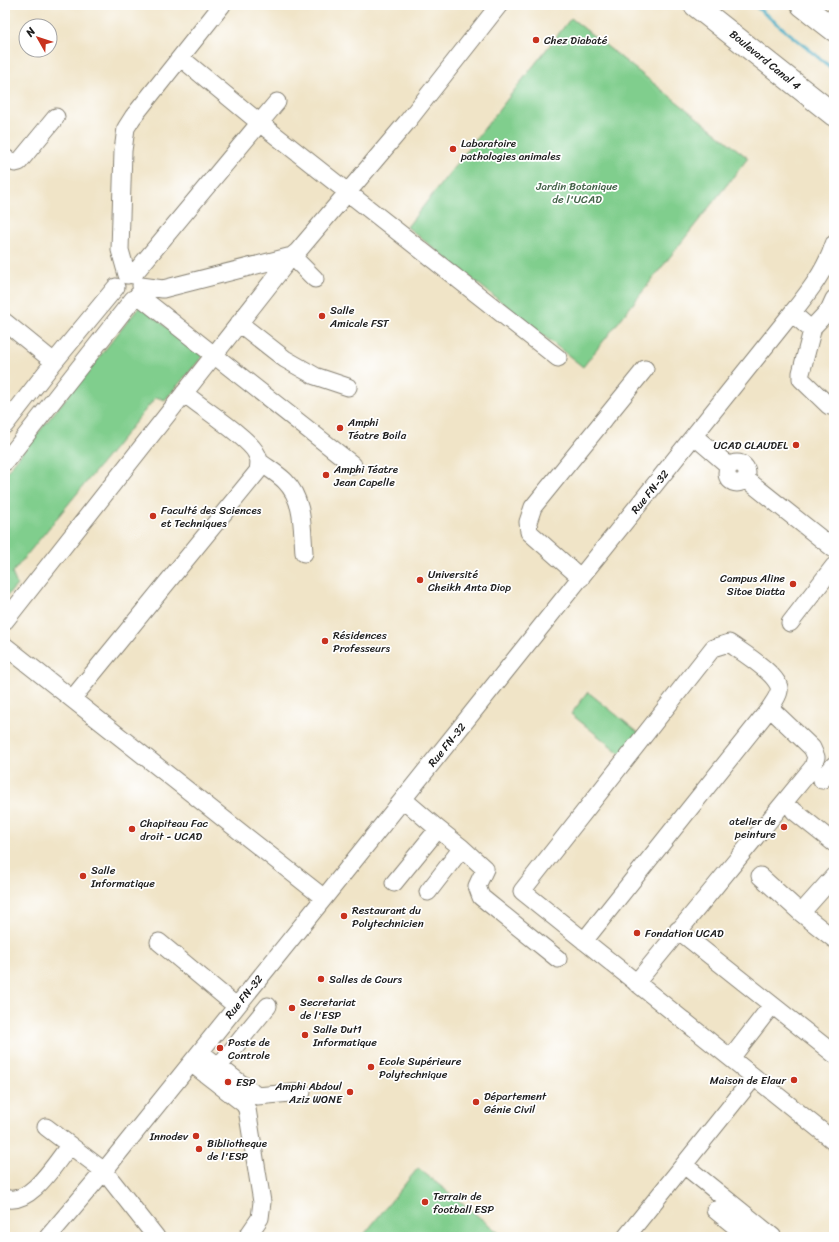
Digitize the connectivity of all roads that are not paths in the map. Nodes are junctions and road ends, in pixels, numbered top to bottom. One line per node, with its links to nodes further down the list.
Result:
1 (222, 5): 6 (street)
2 (499, 5): 12 (street)
3 (695, 5): 8 (main road, Boulevard Canal 4)
4 (802, 5): 5 (main road)
5 (834, 30)
6 (181, 58): 10 (street); 16 (street)
7 (278, 102): 10 (street)
8 (834, 115)
9 (56, 117): 11 (street)
10 (261, 124): 12 (street); 16 (street)
11 (5, 158)
12 (348, 193): 14 (street); 23 (street)
13 (834, 244): 18 (street, Rue FN-32)
14 (292, 256): 15 (street); 16 (street); 20 (street)
15 (315, 280)
16 (131, 286): 22 (street); 24 (street); 31 (street)
17 (834, 299): 21 (street)
18 (792, 313): 21 (street); 30 (street, Rue FN-32)
19 (5, 322): 24 (street)
20 (239, 323): 22 (street); 26 (street)
21 (813, 326): 28 (street)
22 (214, 355): 27 (street); 33 (street)
23 (558, 358)
24 (54, 362): 29 (street)
25 (645, 369): 37 (street)
26 (348, 387)
27 (184, 393): 32 (street); 38 (street)
28 (829, 406)
29 (5, 425)
30 (694, 436): 34 (street); 37 (street, Rue FN-32)
31 (5, 462)
32 (260, 462): 35 (street); 41 (street)
33 (353, 465)
34 (834, 550)
35 (304, 553)
36 (834, 566): 39 (street)
37 (581, 578): 45 (street, Rue FN-32)
38 (5, 621)
39 (790, 623)
40 (5, 646): 41 (street)
41 (72, 699): 54 (street)
42 (770, 708): 56 (street); 58 (street); 58 (street)
43 (834, 765): 44 (street)
44 (822, 780)
45 (403, 800): 47 (street); 54 (street, Rue FN-32)
46 (794, 811): 48 (street)
47 (438, 829): 49 (street); 52 (street)
48 (834, 843)
49 (462, 848): 53 (street); 60 (street)
50 (760, 876): 55 (street)
51 (834, 876): 55 (street)
52 (394, 883)
53 (428, 892)
54 (324, 898): 63 (street, Rue FN-32)
55 (801, 913): 57 (street)
56 (678, 930): 61 (street); 62 (street)
57 (834, 939)
58 (584, 941): 61 (street)
59 (159, 942): 63 (street)
60 (558, 959)
61 (636, 983): 67 (street)
62 (772, 1005): 65 (street); 67 (street)
63 (236, 1006): 66 (street, Rue FN-32)
64 (268, 1006): 68 (street)
65 (834, 1054)
66 (196, 1057): 68 (street); 75 (street, Rue FN-32); 80 (street)
67 (731, 1058): 69 (street)
68 (219, 1066): 70 (street)
69 (754, 1077): 72 (street); 74 (street)
70 (302, 1092)
71 (46, 1127): 73 (street)
72 (833, 1138)
73 (70, 1145): 75 (street); 76 (street)
74 (684, 1164): 81 (street); 83 (street)
75 (104, 1171): 78 (street, Rue FN-32); 79 (street)
76 (5, 1198)
77 (714, 1210): 82 (street)
78 (57, 1233)
79 (156, 1237)
80 (247, 1237)
81 (626, 1237)
82 (748, 1237)
83 (773, 1237)

